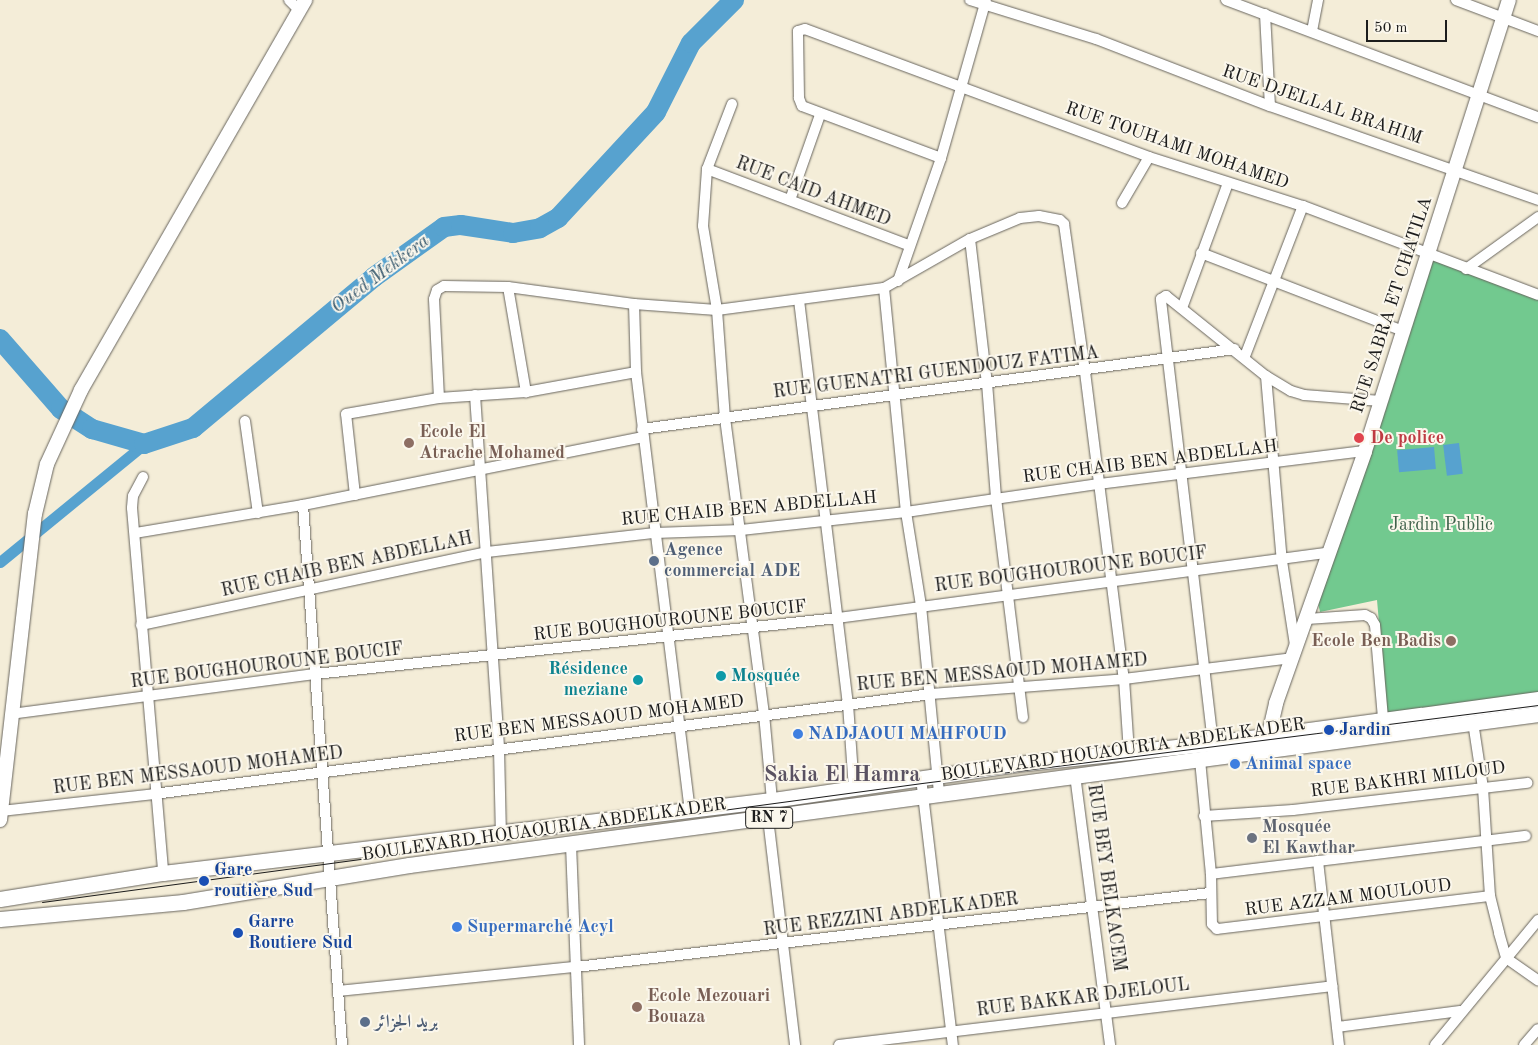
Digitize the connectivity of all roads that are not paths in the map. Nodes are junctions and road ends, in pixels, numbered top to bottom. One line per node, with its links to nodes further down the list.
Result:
1 (970, 0): 6 (street, RUE DJELLAL BRAHIM)
2 (1226, 0): 8 (street)
3 (1318, 0): 11 (street)
4 (1456, 0): 9 (street)
5 (1509, 0): 9 (main road, RUE SABRA ET CHATILA)
6 (986, 2): 12 (street); 15 (street, RUE DJELLAL BRAHIM)
7 (297, 4): 97 (main road)
8 (1265, 14): 11 (street); 15 (street)
9 (1503, 17): 10 (street); 13 (main road, RUE SABRA ET CHATILA)
10 (1538, 30)
11 (1312, 31): 13 (street)
12 (961, 87): 16 (street, RUE TOUHAMI MOHAMED); 18 (street, RUE TOUHAMI MOHAMED); 19 (street)
13 (1479, 96): 17 (street); 21 (main road, RUE SABRA ET CHATILA)
14 (732, 104): 20 (street)
15 (1270, 106): 21 (street, RUE DJELLAL BRAHIM)
16 (820, 115): 19 (street); 23 (street)
17 (1538, 118)
18 (1149, 157): 22 (street, RUE TOUHAMI MOHAMED); 25 (street)
19 (941, 158): 29 (street)
20 (707, 169): 23 (street, RUE CAID AHMED); 41 (street)
21 (1456, 169): 24 (street, RUE DJELLAL BRAHIM); 30 (main road, RUE SABRA ET CHATILA)
22 (1228, 183): 26 (street, RUE TOUHAMI MOHAMED); 31 (street)
23 (790, 200): 29 (street, RUE CAID AHMED)
24 (1538, 200)
25 (1122, 203)
26 (1303, 206): 30 (street, RUE TOUHAMI MOHAMED); 33 (street)
27 (1537, 217): 32 (street)
28 (970, 239): 34 (street); 47 (street); 49 (street)
29 (908, 245): 34 (street)
30 (1426, 251): 32 (street, RUE TOUHAMI MOHAMED); 42 (main road, RUE SABRA ET CHATILA)
31 (1201, 253): 33 (street); 40 (street)
32 (1466, 269): 37 (street, RUE TOUHAMI MOHAMED)
33 (1274, 280): 42 (street); 44 (street)
34 (898, 281): 36 (street)
35 (508, 287): 39 (street); 50 (street); 53 (street)
36 (884, 288): 38 (street); 52 (street)
37 (1538, 295)
38 (799, 300): 41 (street); 55 (street)
39 (634, 304): 41 (street); 46 (street)
40 (1182, 308): 43 (street); 45 (street)
41 (717, 310): 56 (street)
42 (1403, 330): 54 (main road, RUE SABRA ET CHATILA)
43 (1234, 350): 44 (street); 45 (street, RUE GUENATRI GUENDOUZ FATIMA)
44 (1245, 356): 48 (street)
45 (1169, 359): 47 (street, RUE GUENATRI GUENDOUZ FATIMA); 62 (street)
46 (636, 372): 50 (street); 58 (street)
47 (1085, 372): 49 (street, RUE GUENATRI GUENDOUZ FATIMA); 64 (street)
48 (1266, 376): 54 (street); 60 (street)
49 (988, 383): 52 (street, RUE GUENATRI GUENDOUZ FATIMA); 66 (street)
50 (526, 392): 51 (street)
51 (475, 395): 53 (street); 61 (street)
52 (894, 397): 55 (street, RUE GUENATRI GUENDOUZ FATIMA); 68 (street)
53 (439, 398): 65 (street)
54 (1381, 401): 59 (main road, RUE SABRA ET CHATILA)
55 (810, 405): 56 (street, RUE GUENATRI GUENDOUZ FATIMA); 70 (street)
56 (726, 418): 58 (street, RUE GUENATRI GUENDOUZ FATIMA); 71 (street)
57 (245, 421): 69 (street)
58 (643, 433): 61 (street, RUE GUENATRI GUENDOUZ FATIMA); 73 (street)
59 (1364, 451): 60 (street, RUE CHAIB BEN ABDELLAH); 75 (main road, RUE SABRA ET CHATILA)
60 (1273, 463): 62 (street, RUE CHAIB BEN ABDELLAH); 76 (street)
61 (480, 468): 65 (street, RUE GUENATRI GUENDOUZ FATIMA); 74 (street)
62 (1181, 473): 64 (street, RUE CHAIB BEN ABDELLAH); 77 (street)
63 (143, 477): 72 (street)
64 (1099, 484): 66 (street, RUE CHAIB BEN ABDELLAH); 78 (street)
65 (355, 495): 67 (street, RUE GUENATRI GUENDOUZ FATIMA)
66 (996, 498): 68 (street, RUE CHAIB BEN ABDELLAH); 80 (street)
67 (303, 505): 69 (street, RUE GUENATRI GUENDOUZ FATIMA); 79 (street)
68 (906, 512): 70 (street, RUE CHAIB BEN ABDELLAH); 81 (street)
69 (258, 513): 72 (street, RUE GUENATRI GUENDOUZ FATIMA)
70 (824, 519): 71 (street, RUE CHAIB BEN ABDELLAH); 82 (street)
71 (741, 530): 73 (street, RUE CHAIB BEN ABDELLAH); 85 (street)
72 (135, 533): 84 (street)
73 (655, 533): 74 (street, RUE CHAIB BEN ABDELLAH); 86 (street)
74 (487, 552): 79 (street, RUE CHAIB BEN ABDELLAH); 88 (street)
75 (1330, 552): 76 (street, RUE BOUGHOUROUNE BOUCIF); 83 (main road, RUE SABRA ET CHATILA)
76 (1282, 561): 77 (street, RUE BOUGHOUROUNE BOUCIF); 87 (street)
77 (1194, 570): 78 (street, RUE BOUGHOUROUNE BOUCIF); 89 (street)
78 (1110, 581): 80 (street, RUE BOUGHOUROUNE BOUCIF); 91 (street)
79 (308, 591): 84 (street, RUE CHAIB BEN ABDELLAH); 90 (street)
80 (1010, 596): 81 (street, RUE BOUGHOUROUNE BOUCIF); 92 (street)
81 (921, 606): 82 (street, RUE BOUGHOUROUNE BOUCIF); 93 (street)
82 (838, 618): 85 (street, RUE BOUGHOUROUNE BOUCIF); 96 (street)
83 (1307, 619): 87 (main road, RUE SABRA ET CHATILA); 101 (street)
84 (141, 625): 94 (street)
85 (752, 629): 86 (street, RUE BOUGHOUROUNE BOUCIF); 98 (street)
86 (668, 639): 88 (street, RUE BOUGHOUROUNE BOUCIF); 103 (street)
87 (1294, 652): 89 (street, RUE BEN MESSAOUD MOHAMED); 104 (main road, RUE SABRA ET CHATILA)
88 (494, 657): 90 (street, RUE BOUGHOUROUNE BOUCIF); 106 (street)
89 (1206, 669): 91 (street, RUE BEN MESSAOUD MOHAMED); 105 (street)
90 (315, 674): 94 (street, RUE BOUGHOUROUNE BOUCIF); 109 (street)
91 (1124, 680): 92 (street, RUE BEN MESSAOUD MOHAMED); 107 (street)
92 (1020, 687): 93 (street, RUE BEN MESSAOUD MOHAMED); 100 (street)
93 (930, 694): 96 (street, RUE BEN MESSAOUD MOHAMED); 111 (street)
94 (147, 698): 97 (street, RUE BOUGHOUROUNE BOUCIF); 116 (street)
95 (1538, 699): 101 (main road, BOULEVARD HOUAOURIA ABDELKADER / RN 7)
96 (848, 704): 98 (street, RUE BEN MESSAOUD MOHAMED); 115 (street)
97 (11, 714): 120 (main road)
98 (764, 714): 103 (street, RUE BEN MESSAOUD MOHAMED); 118 (street)
99 (1538, 714): 102 (main road, BOULEVARD HOUAOURIA ABDELKADER / RN 7)
100 (1023, 717)
101 (1383, 719): 104 (main road, BOULEVARD HOUAOURIA ABDELKADER / RN 7)
102 (1472, 722): 104 (main road, BOULEVARD HOUAOURIA ABDELKADER / RN 7); 114 (street)
103 (681, 725): 106 (street, RUE BEN MESSAOUD MOHAMED); 119 (street)
104 (1270, 742): 105 (main road, BOULEVARD HOUAOURIA ABDELKADER / RN 7); 108 (main road, BOULEVARD HOUAOURIA ABDELKADER / RN 7)
105 (1213, 743): 107 (main road, BOULEVARD HOUAOURIA ABDELKADER / RN 7)
106 (499, 749): 109 (street, RUE BEN MESSAOUD MOHAMED); 123 (street)
107 (1129, 752): 111 (main road, BOULEVARD HOUAOURIA ABDELKADER / RN 7)
108 (1200, 760): 110 (main road, BOULEVARD HOUAOURIA ABDELKADER / RN 7); 121 (street)
109 (322, 772): 116 (street, RUE BEN MESSAOUD MOHAMED); 127 (street)
110 (1076, 775): 117 (main road, BOULEVARD HOUAOURIA ABDELKADER / RN 7); 135 (street, RUE BEY BELKACEM)
111 (937, 777): 112 (main road, BOULEVARD HOUAOURIA ABDELKADER / RN 7); 117 (street); 117 (street)
112 (922, 778): 115 (main road, BOULEVARD HOUAOURIA ABDELKADER / RN 7); 117 (street)
113 (1527, 783): 114 (street, RUE BAKHRI MILOUD)
114 (1483, 788): 121 (street, RUE BAKHRI MILOUD); 125 (street)
115 (854, 789): 118 (main road, BOULEVARD HOUAOURIA ABDELKADER / RN 7)
116 (154, 794): 120 (street, RUE BEN MESSAOUD MOHAMED); 129 (street)
117 (932, 794): 122 (main road, BOULEVARD HOUAOURIA ABDELKADER / RN 7); 139 (street)
118 (772, 800): 119 (main road, BOULEVARD HOUAOURIA ABDELKADER / RN 7)
119 (690, 809): 123 (main road, BOULEVARD HOUAOURIA ABDELKADER / RN 7)
120 (0, 815)
121 (1204, 816): 130 (street)
122 (768, 818): 126 (main road, BOULEVARD HOUAOURIA ABDELKADER / RN 7); 140 (street)
123 (501, 834): 127 (main road, BOULEVARD HOUAOURIA ABDELKADER / RN 7)
124 (1526, 836): 125 (street)
125 (1487, 842): 128 (street); 133 (street)
126 (571, 844): 131 (main road, BOULEVARD HOUAOURIA ABDELKADER / RN 7); 142 (street)
127 (327, 854): 129 (main road, BOULEVARD HOUAOURIA ABDELKADER / RN 7); 131 (street)
128 (1318, 861): 130 (street); 136 (street)
129 (163, 873): 134 (main road, BOULEVARD HOUAOURIA ABDELKADER / RN 7)
130 (1211, 874): 132 (street)
131 (329, 880): 137 (main road, BOULEVARD HOUAOURIA ABDELKADER / RN 7); 145 (street)
132 (1210, 893): 135 (street, RUE REZZINI ABDELKADER); 136 (street, RUE AZZAM MOULOUD)
133 (1490, 896): 136 (street, RUE AZZAM MOULOUD); 141 (street)
134 (0, 899)
135 (1095, 909): 139 (street, RUE REZZINI ABDELKADER); 146 (street, RUE BEY BELKACEM)
136 (1325, 914): 144 (street)
137 (0, 919)
138 (1538, 920): 141 (street)
139 (937, 924): 140 (street, RUE REZZINI ABDELKADER); 150 (street)
140 (782, 944): 142 (street, RUE REZZINI ABDELKADER); 153 (street)
141 (1506, 958): 143 (street); 147 (street)
142 (576, 967): 145 (street, RUE REZZINI ABDELKADER); 152 (street)
143 (1538, 980)
144 (1332, 986): 146 (street, RUE BAKKAR DJELOUL); 148 (street)
145 (338, 991): 151 (street)
146 (1106, 1011): 150 (street, RUE BAKKAR DJELOUL); 156 (street, RUE BEY BELKACEM)
147 (1460, 1011): 148 (street); 158 (street)
148 (1337, 1027): 157 (street)
149 (1538, 1029): 159 (street)
150 (950, 1030): 154 (street, RUE BAKKAR DJELOUL); 155 (street)
151 (342, 1045)
152 (579, 1045)
153 (795, 1045)
154 (839, 1045)
155 (953, 1045)
156 (1110, 1045)
157 (1340, 1045)
158 (1435, 1045)
159 (1524, 1045)

